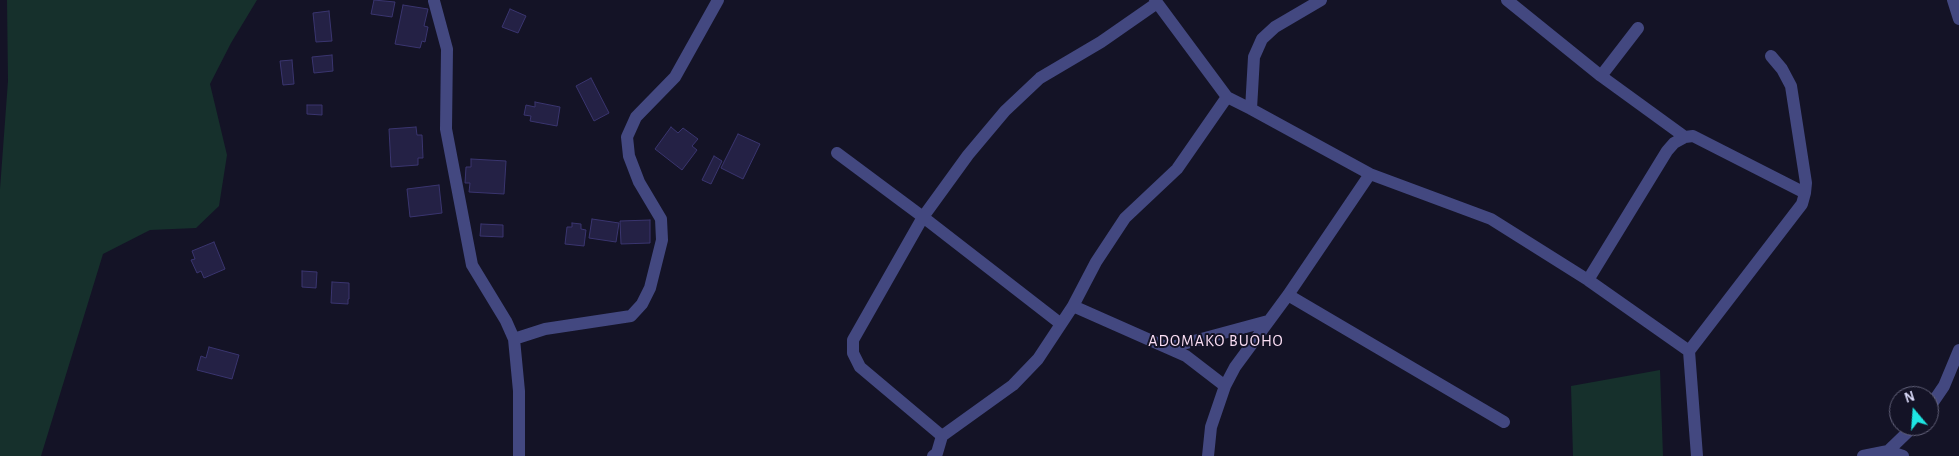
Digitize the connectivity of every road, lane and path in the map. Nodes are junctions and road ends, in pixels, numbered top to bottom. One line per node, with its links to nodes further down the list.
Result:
1 (718, 0): 23 (street)
2 (1321, 0): 12 (street)
3 (1507, 0): 10 (street)
4 (1953, 0): 7 (street)
5 (434, 1): 23 (street)
6 (1156, 2): 11 (street); 17 (street)
7 (1959, 19)
8 (1638, 28): 10 (street)
9 (1771, 56): 16 (street)
10 (1601, 76): 13 (street)
11 (1227, 97): 12 (street); 20 (street)
12 (1251, 108): 15 (street)
13 (1685, 137): 16 (street); 18 (street)
14 (837, 153): 17 (street)
15 (1370, 174): 18 (street); 19 (street)
16 (1805, 193): 26 (street)
17 (923, 217): 22 (street); 30 (street)
18 (1588, 280): 26 (street)
19 (1288, 295): 21 (street); 29 (street)
20 (1073, 306): 22 (street); 24 (street)
21 (1268, 321): 24 (street); 27 (street)
22 (1061, 324): 30 (street)
23 (514, 339): 33 (street)
24 (1168, 348): 27 (street)
25 (1959, 350): 28 (street)
26 (1689, 351): 36 (street)
27 (1225, 386): 35 (street)
28 (1939, 393)
29 (1504, 422)
30 (942, 436): 34 (street)
31 (1904, 436): 32 (street)
32 (1888, 451): 37 (street); 38 (street)
33 (519, 456)
34 (933, 456)
35 (1208, 456)
36 (1697, 456)
37 (1863, 456)
38 (1903, 456)

